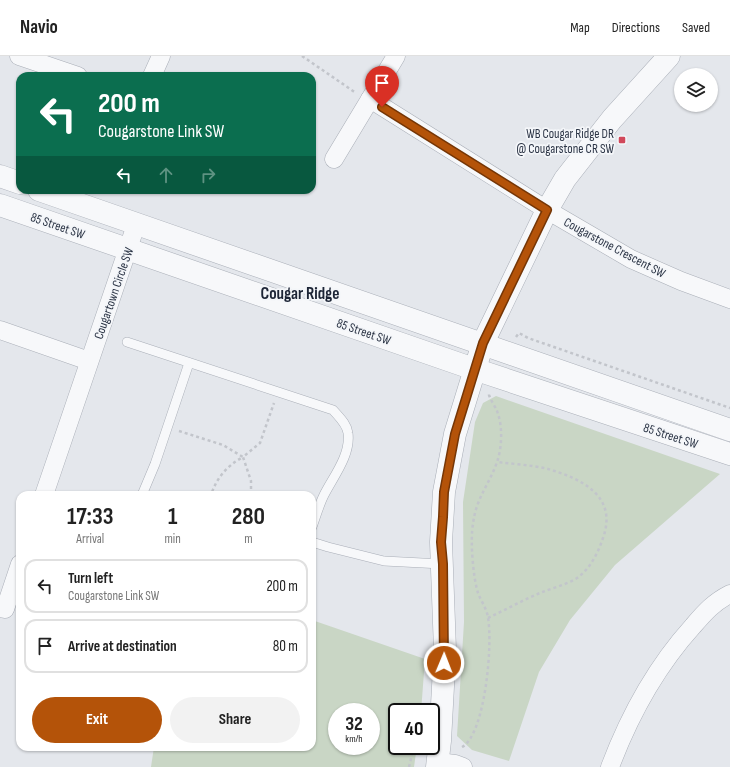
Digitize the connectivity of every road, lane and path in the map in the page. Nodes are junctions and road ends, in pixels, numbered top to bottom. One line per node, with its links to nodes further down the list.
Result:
1 (19, 56): 6 (street)
2 (161, 56): 7 (street)
3 (302, 56): 8 (path)
4 (396, 56): 8 (street)
5 (669, 56): 14 (street)
6 (66, 72)
7 (154, 72)
8 (370, 99): 9 (street); 14 (street, Cougarstone Crescent SW)
9 (334, 159)
10 (0, 176): 11 (street)
11 (16, 182)
12 (49, 194): 15 (street, 85 Street SW)
13 (0, 205): 16 (street, 85 Street SW)
14 (547, 210): 17 (street, Cougarstone Crescent SW); 21 (street)
15 (136, 225): 16 (street, Cougartown Circle SW); 21 (street, 85 Street SW)
16 (128, 248): 22 (street, Cougartown Circle SW); 24 (street, 85 Street SW)
17 (730, 299)
18 (0, 330): 22 (street)
19 (519, 333): 27 (path)
20 (127, 342): 23 (lane)
21 (483, 343): 24 (street); 29 (street, 85 Street SW)
22 (89, 361): 33 (street, Cougartown Circle SW)
23 (189, 363): 25 (lane); 28 (lane)
24 (474, 369): 30 (street, 85 Street SW); 39 (street)
25 (278, 392): 31 (path); 37 (lane)
26 (488, 395): 32 (path)
27 (730, 408)
28 (168, 427): 31 (path); 34 (lane)
29 (730, 430)
30 (730, 454)
31 (243, 457): 35 (path); 36 (path)
32 (496, 462): 43 (path); 43 (path)
33 (45, 491)
34 (144, 491)
35 (212, 491)
36 (251, 491)
37 (316, 516)
38 (316, 543): 39 (lane)
39 (443, 564): 46 (street)
40 (16, 580): 42 (street)
41 (730, 594): 49 (street)
42 (8, 611)
43 (488, 618): 44 (path)
44 (462, 748)
45 (412, 755): 47 (path)
46 (437, 765): 48 (street)
47 (409, 767)
48 (463, 767)
49 (610, 767)

